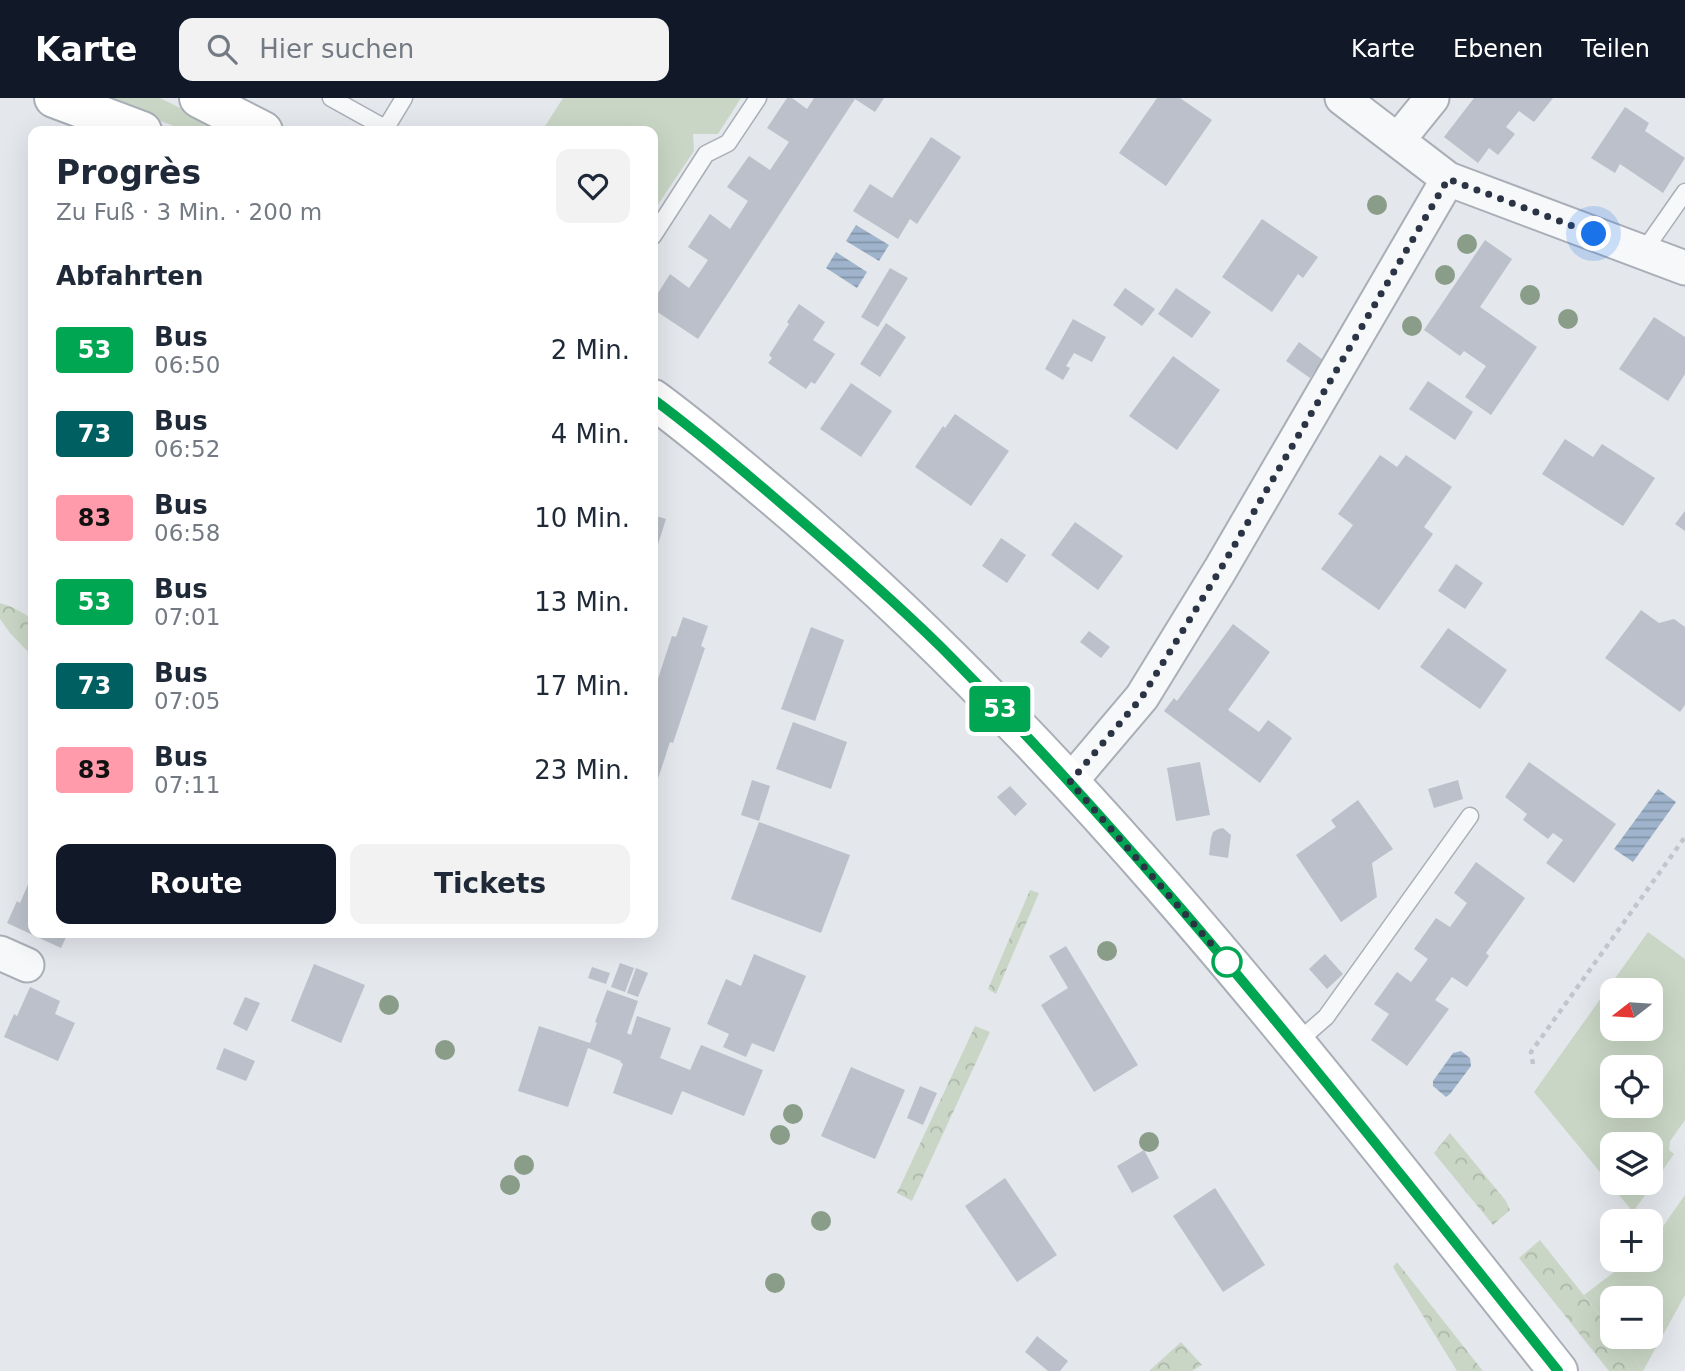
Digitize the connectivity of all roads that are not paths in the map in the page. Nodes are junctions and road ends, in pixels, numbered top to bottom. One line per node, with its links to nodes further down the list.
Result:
1 (54, 98): 8 (main road)
2 (199, 98): 9 (main road)
3 (331, 98): 10 (lane)
4 (404, 98): 11 (lane)
5 (758, 98): 15 (lane)
6 (1342, 98): 12 (street)
7 (1432, 98): 12 (street)
8 (129, 126)
9 (253, 126)
10 (378, 126)
11 (387, 126)
12 (1398, 140): 13 (street)
13 (1448, 179): 16 (street); 19 (street)
14 (1685, 192): 16 (lane)
15 (658, 228)
16 (1643, 252): 17 (street)
17 (1685, 268)
18 (658, 403): 19 (main road)
19 (1070, 782): 21 (main road)
20 (1470, 816): 21 (lane)
21 (1295, 1044): 22 (main road)
22 (1558, 1371)

